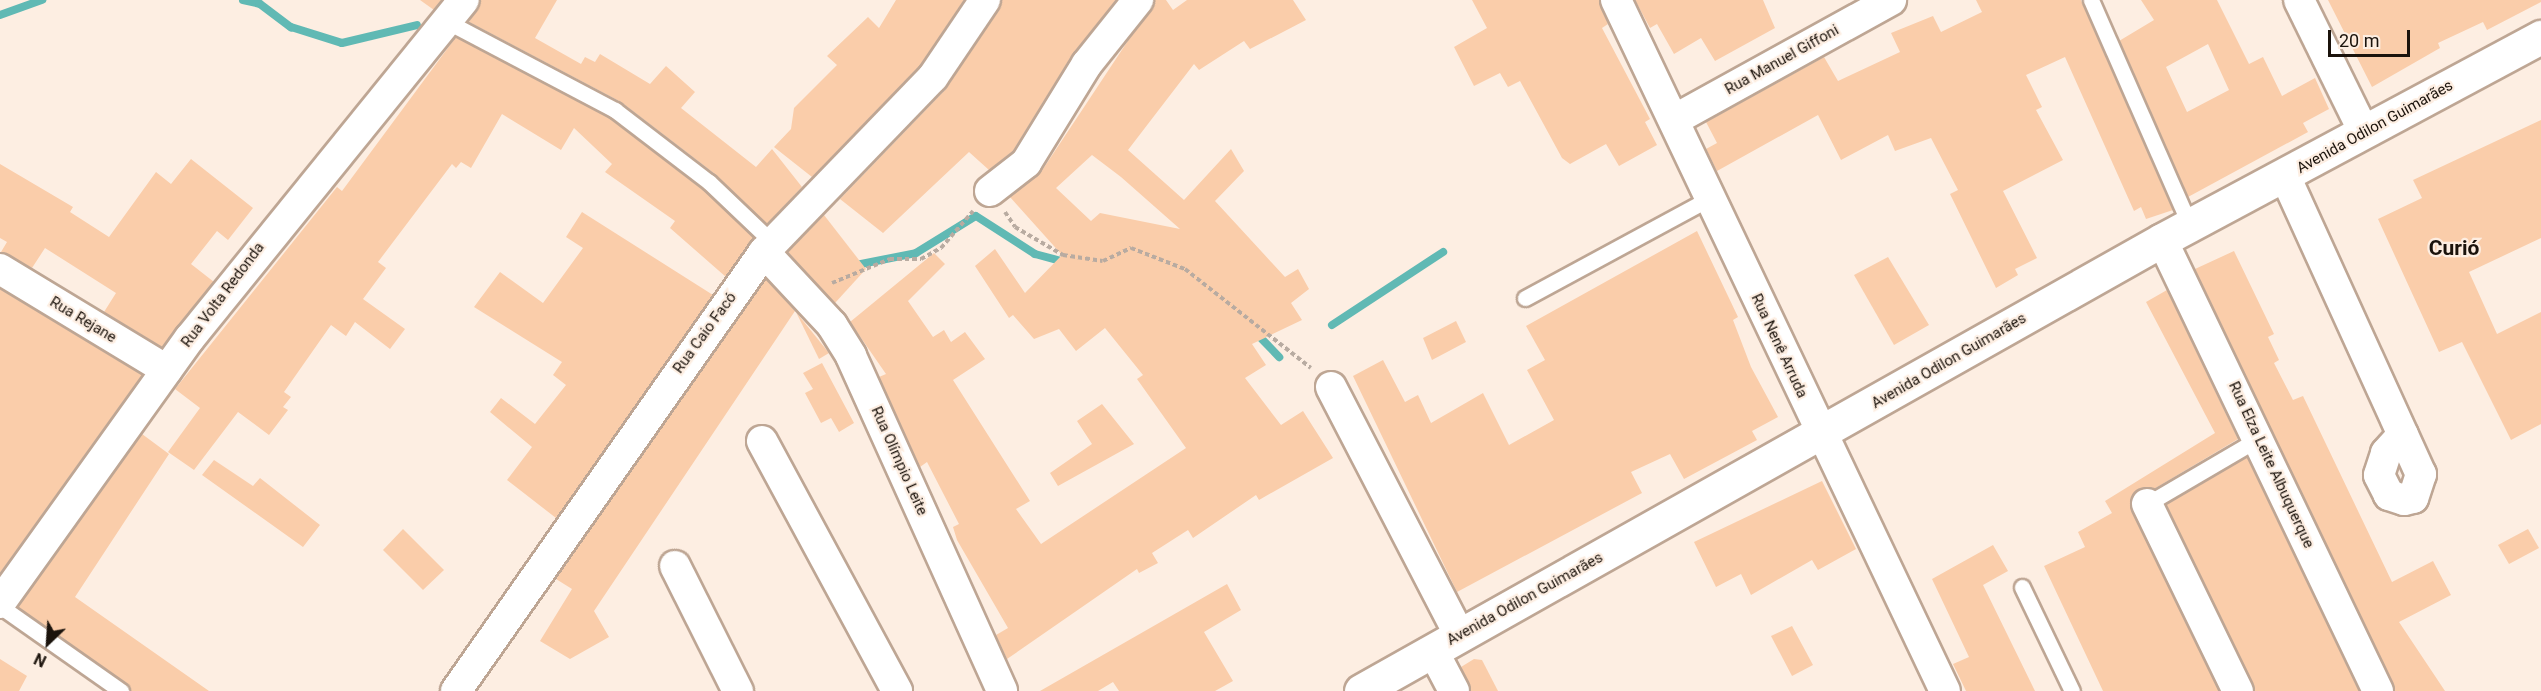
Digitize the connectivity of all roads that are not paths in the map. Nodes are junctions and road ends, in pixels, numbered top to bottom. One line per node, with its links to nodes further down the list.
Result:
1 (985, 0): 15 (street, Rua Caio Facó)
2 (1138, 0): 12 (street)
3 (1616, 0): 9 (street, Rua Nenê Arruda)
4 (1891, 0): 9 (street, Rua Manuel Giffoni)
5 (2091, 0): 14 (lane, Rua Elza Leite Albuquerque)
6 (2299, 0): 10 (street)
7 (456, 11): 15 (lane); 18 (street, Rua Volta Redonda)
8 (2540, 38): 10 (street, Avenida Odilon Guimarães)
9 (1674, 120): 13 (street, Rua Nenê Arruda)
10 (2364, 132): 11 (street, Avenida Odilon Guimarães)
11 (2285, 176): 14 (street, Avenida Odilon Guimarães); 20 (street)
12 (990, 191)
13 (1710, 198): 17 (lane); 21 (street, Rua Nenê Arruda)
14 (2177, 234): 21 (street, Avenida Odilon Guimarães); 22 (street, Rua Elza Leite Albuquerque)
15 (769, 248): 30 (street, Rua Caio Facó); 33 (street, Rua Olímpio Leite)
16 (0, 269): 18 (street, Rua Rejane)
17 (1525, 298)
18 (166, 370): 27 (street, Rua Volta Redonda)
19 (1331, 387): 28 (street)
20 (2403, 434)
21 (1820, 435): 28 (street, Avenida Odilon Guimarães); 36 (street, Rua Nenê Arruda)
22 (2258, 438): 24 (lane); 39 (street, Rua Elza Leite Albuquerque)
23 (762, 441): 32 (street)
24 (2146, 504): 38 (street)
25 (675, 566): 31 (street)
26 (2022, 587): 37 (lane)
27 (0, 605): 29 (lane)
28 (1446, 643): 34 (street, Avenida Odilon Guimarães); 35 (street)
29 (121, 691)
30 (456, 691)
31 (738, 691)
32 (897, 691)
33 (1002, 691)
34 (1361, 691)
35 (1455, 691)
36 (1945, 691)
37 (2072, 691)
38 (2238, 691)
39 (2378, 691)

